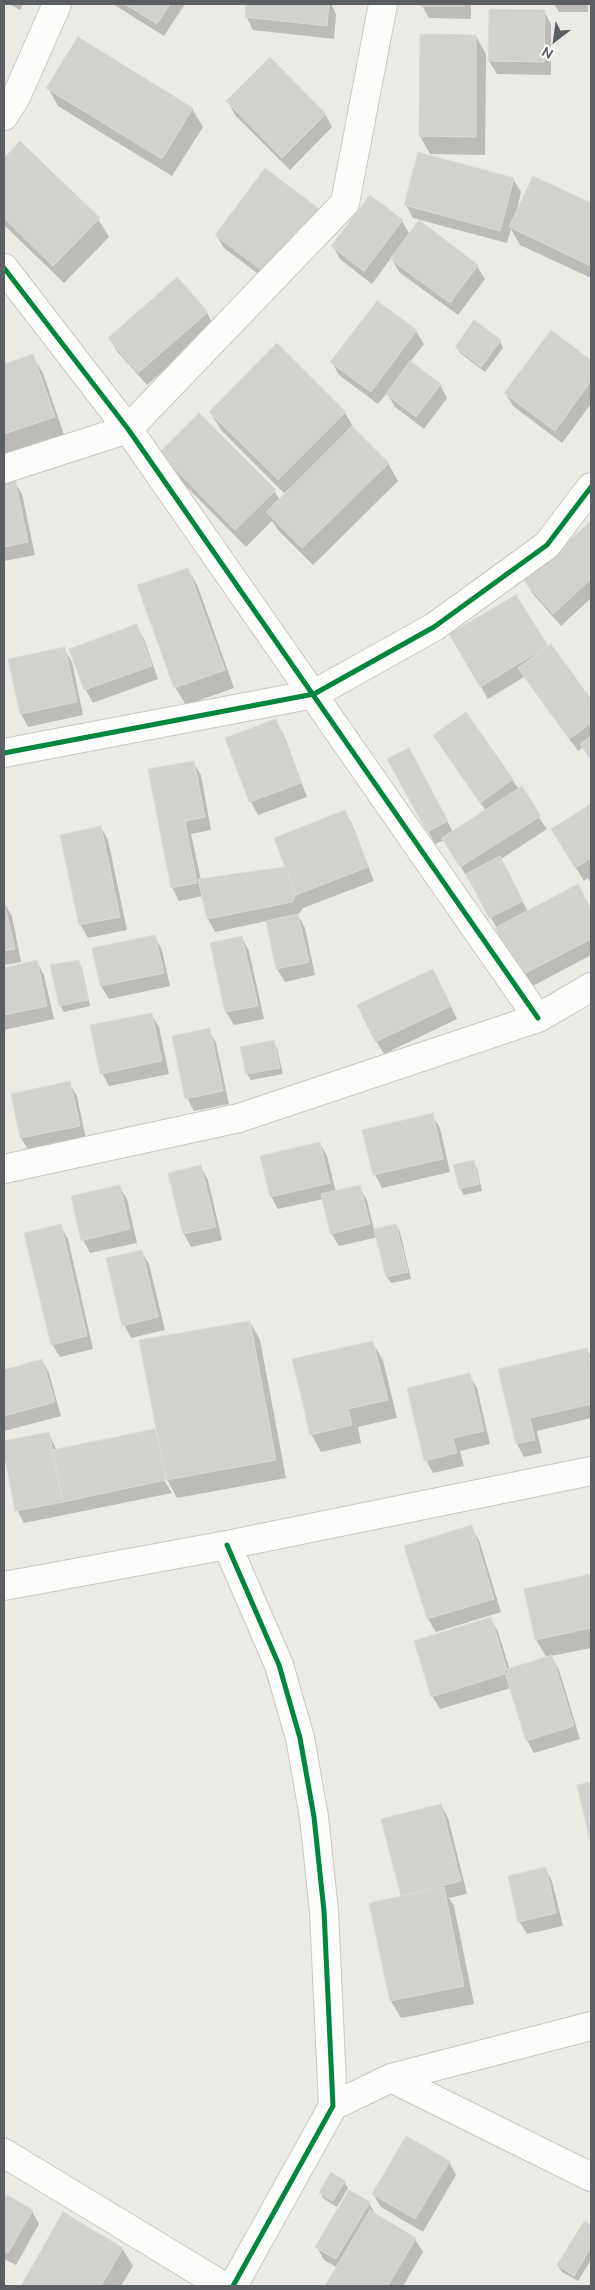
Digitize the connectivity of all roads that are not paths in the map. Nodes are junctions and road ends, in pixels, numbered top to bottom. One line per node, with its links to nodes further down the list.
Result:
1 (58, 4): 3 (street)
2 (383, 4): 5 (street)
3 (4, 116)
4 (4, 268): 5 (street)
5 (128, 429): 6 (street); 8 (street)
6 (4, 470)
7 (591, 487): 8 (street)
8 (314, 694): 9 (street); 11 (street)
9 (4, 753)
10 (591, 987): 11 (street)
11 (538, 1018): 12 (street)
12 (4, 1169)
13 (591, 1471): 14 (street)
14 (227, 1545): 15 (street); 18 (street)
15 (4, 1586)
16 (591, 2026): 17 (street)
17 (390, 2078): 18 (street); 20 (street)
18 (333, 2106): 22 (street)
19 (4, 2152): 21 (street)
20 (591, 2177)
21 (223, 2286)
22 (233, 2286)

